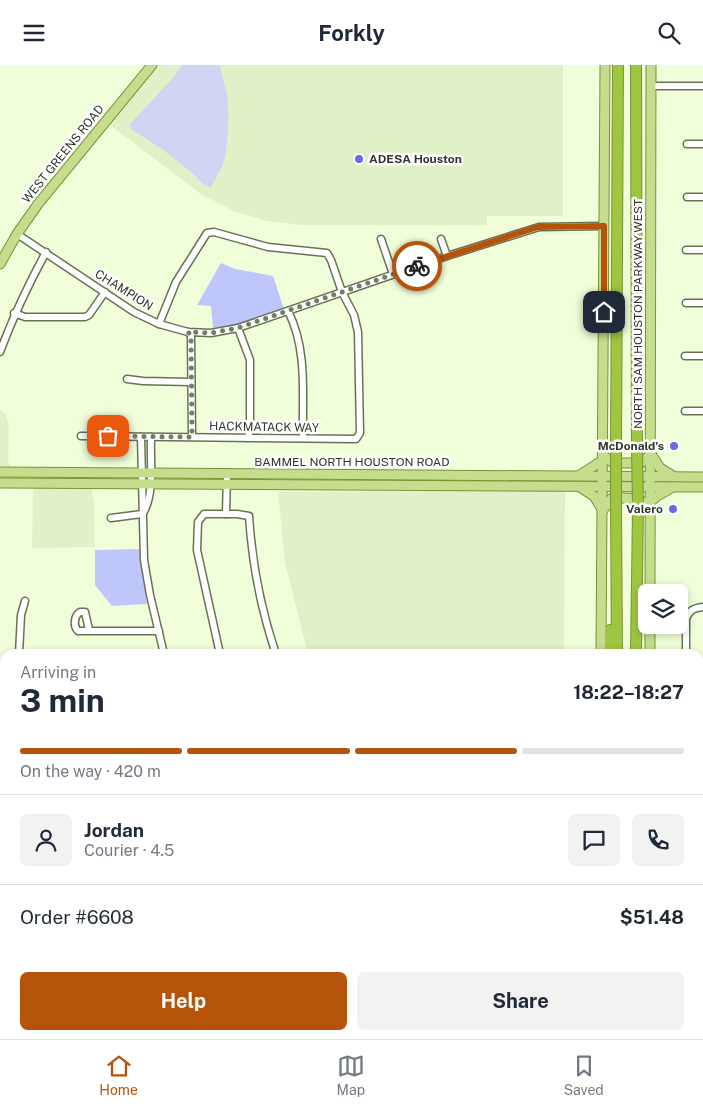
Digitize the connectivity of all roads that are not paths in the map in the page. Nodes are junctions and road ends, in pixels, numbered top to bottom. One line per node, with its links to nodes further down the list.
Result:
1 (152, 65): 13 (main road, WEST GREENS ROAD)
2 (605, 65): 12 (main road)
3 (618, 65): 73 (highway, bridge)
4 (636, 65): 74 (highway, bridge)
5 (651, 65): 6 (main road, NORTH SAM HOUSTON PARKWAY WEST)
6 (651, 86): 7 (street); 44 (main road, NORTH SAM HOUSTON PARKWAY WEST)
7 (703, 86)
8 (687, 144): 9 (street)
9 (703, 144)
10 (687, 197): 11 (street)
11 (703, 197)
12 (604, 226): 19 (street, CHAMPION); 45 (main road)
13 (17, 234): 18 (street, CHAMPION); 20 (main road, WEST GREENS ROAD)
14 (381, 239): 21 (street)
15 (441, 239): 19 (street)
16 (686, 250): 17 (street)
17 (703, 250)
18 (46, 252): 22 (street, CHAMPION); 27 (street)
19 (447, 256): 21 (street, CHAMPION)
20 (0, 264)
21 (393, 275): 23 (street, CHAMPION)
22 (105, 292): 27 (street); 28 (street, CHAMPION)
23 (342, 292): 26 (street, CHAMPION); 28 (street); 43 (street, HACKMATACK WAY)
24 (686, 303): 25 (street)
25 (703, 303)
26 (288, 311): 29 (street, CHAMPION); 43 (street)
27 (14, 313): 31 (street)
28 (159, 324): 30 (street, CHAMPION)
29 (238, 328): 30 (street, CHAMPION); 42 (street)
30 (188, 332): 35 (street)
31 (0, 352)
32 (685, 356): 33 (street)
33 (703, 356)
34 (126, 379): 35 (street)
35 (191, 382): 41 (street)
36 (686, 411): 37 (street)
37 (703, 411)
38 (81, 436): 39 (street, HACKMATACK WAY)
39 (141, 437): 40 (street, HACKMATACK WAY); 48 (street)
40 (151, 437): 41 (street, HACKMATACK WAY); 48 (street)
41 (192, 437): 42 (street, HACKMATACK WAY)
42 (248, 438): 43 (street, HACKMATACK WAY)
43 (303, 438)
44 (650, 454): 45 (main road); 54 (main road, NORTH SAM HOUSTON PARKWAY WEST); 55 (main road)
45 (603, 457): 52 (main road); 53 (main road)
46 (0, 472): 47 (main road, BAMMEL NORTH HOUSTON ROAD)
47 (42, 472): 48 (main road, BAMMEL NORTH HOUSTON ROAD); 58 (main road)
48 (146, 473): 49 (main road, BAMMEL NORTH HOUSTON ROAD); 59 (street)
49 (227, 475): 50 (main road, BAMMEL NORTH HOUSTON ROAD); 60 (street)
50 (358, 475): 51 (main road, BAMMEL NORTH HOUSTON ROAD); 61 (main road)
51 (446, 475): 52 (main road, BAMMEL NORTH HOUSTON ROAD); 62 (main road)
52 (579, 475): 53 (main road, BAMMEL NORTH HOUSTON ROAD)
53 (603, 475): 54 (main road, BAMMEL NORTH HOUSTON ROAD); 64 (main road)
54 (650, 476): 55 (main road, BAMMEL NORTH HOUSTON ROAD); 65 (main road, NORTH SAM HOUSTON PARKWAY WEST)
55 (673, 476): 56 (main road, BAMMEL NORTH HOUSTON ROAD)
56 (703, 477)
57 (0, 483): 58 (main road, BAMMEL NORTH HOUSTON ROAD)
58 (42, 483): 59 (main road, BAMMEL NORTH HOUSTON ROAD)
59 (145, 484): 60 (main road, BAMMEL NORTH HOUSTON ROAD); 71 (street)
60 (227, 485): 61 (main road, BAMMEL NORTH HOUSTON ROAD); 70 (street)
61 (357, 485): 62 (main road, BAMMEL NORTH HOUSTON ROAD)
62 (446, 486): 63 (main road, BAMMEL NORTH HOUSTON ROAD)
63 (577, 486): 64 (main road, BAMMEL NORTH HOUSTON ROAD); 69 (main road)
64 (603, 486): 65 (main road, BAMMEL NORTH HOUSTON ROAD); 69 (main road)
65 (650, 487): 66 (main road, BAMMEL NORTH HOUSTON ROAD); 68 (main road, NORTH SAM HOUSTON PARKWAY WEST)
66 (673, 487): 67 (main road, BAMMEL NORTH HOUSTON ROAD); 68 (main road)
67 (703, 487)
68 (650, 505): 69 (main road); 75 (main road, NORTH SAM HOUSTON PARKWAY WEST)
69 (603, 510): 85 (main road)
70 (226, 514): 83 (street); 84 (street)
71 (142, 515): 72 (street); 79 (street)
72 (111, 518)
73 (615, 529): 86 (highway); 87 (highway)
74 (637, 584): 88 (highway); 89 (highway)
75 (650, 584)
76 (25, 601): 81 (street)
77 (703, 607): 91 (street)
78 (90, 630): 79 (street)
79 (159, 631): 82 (street)
80 (650, 634): 90 (main road)
81 (19, 649)
82 (163, 649)
83 (219, 649)
84 (275, 649)
85 (601, 649)
86 (610, 649)
87 (617, 649)
88 (636, 649)
89 (641, 649)
90 (650, 649)
91 (686, 649)

